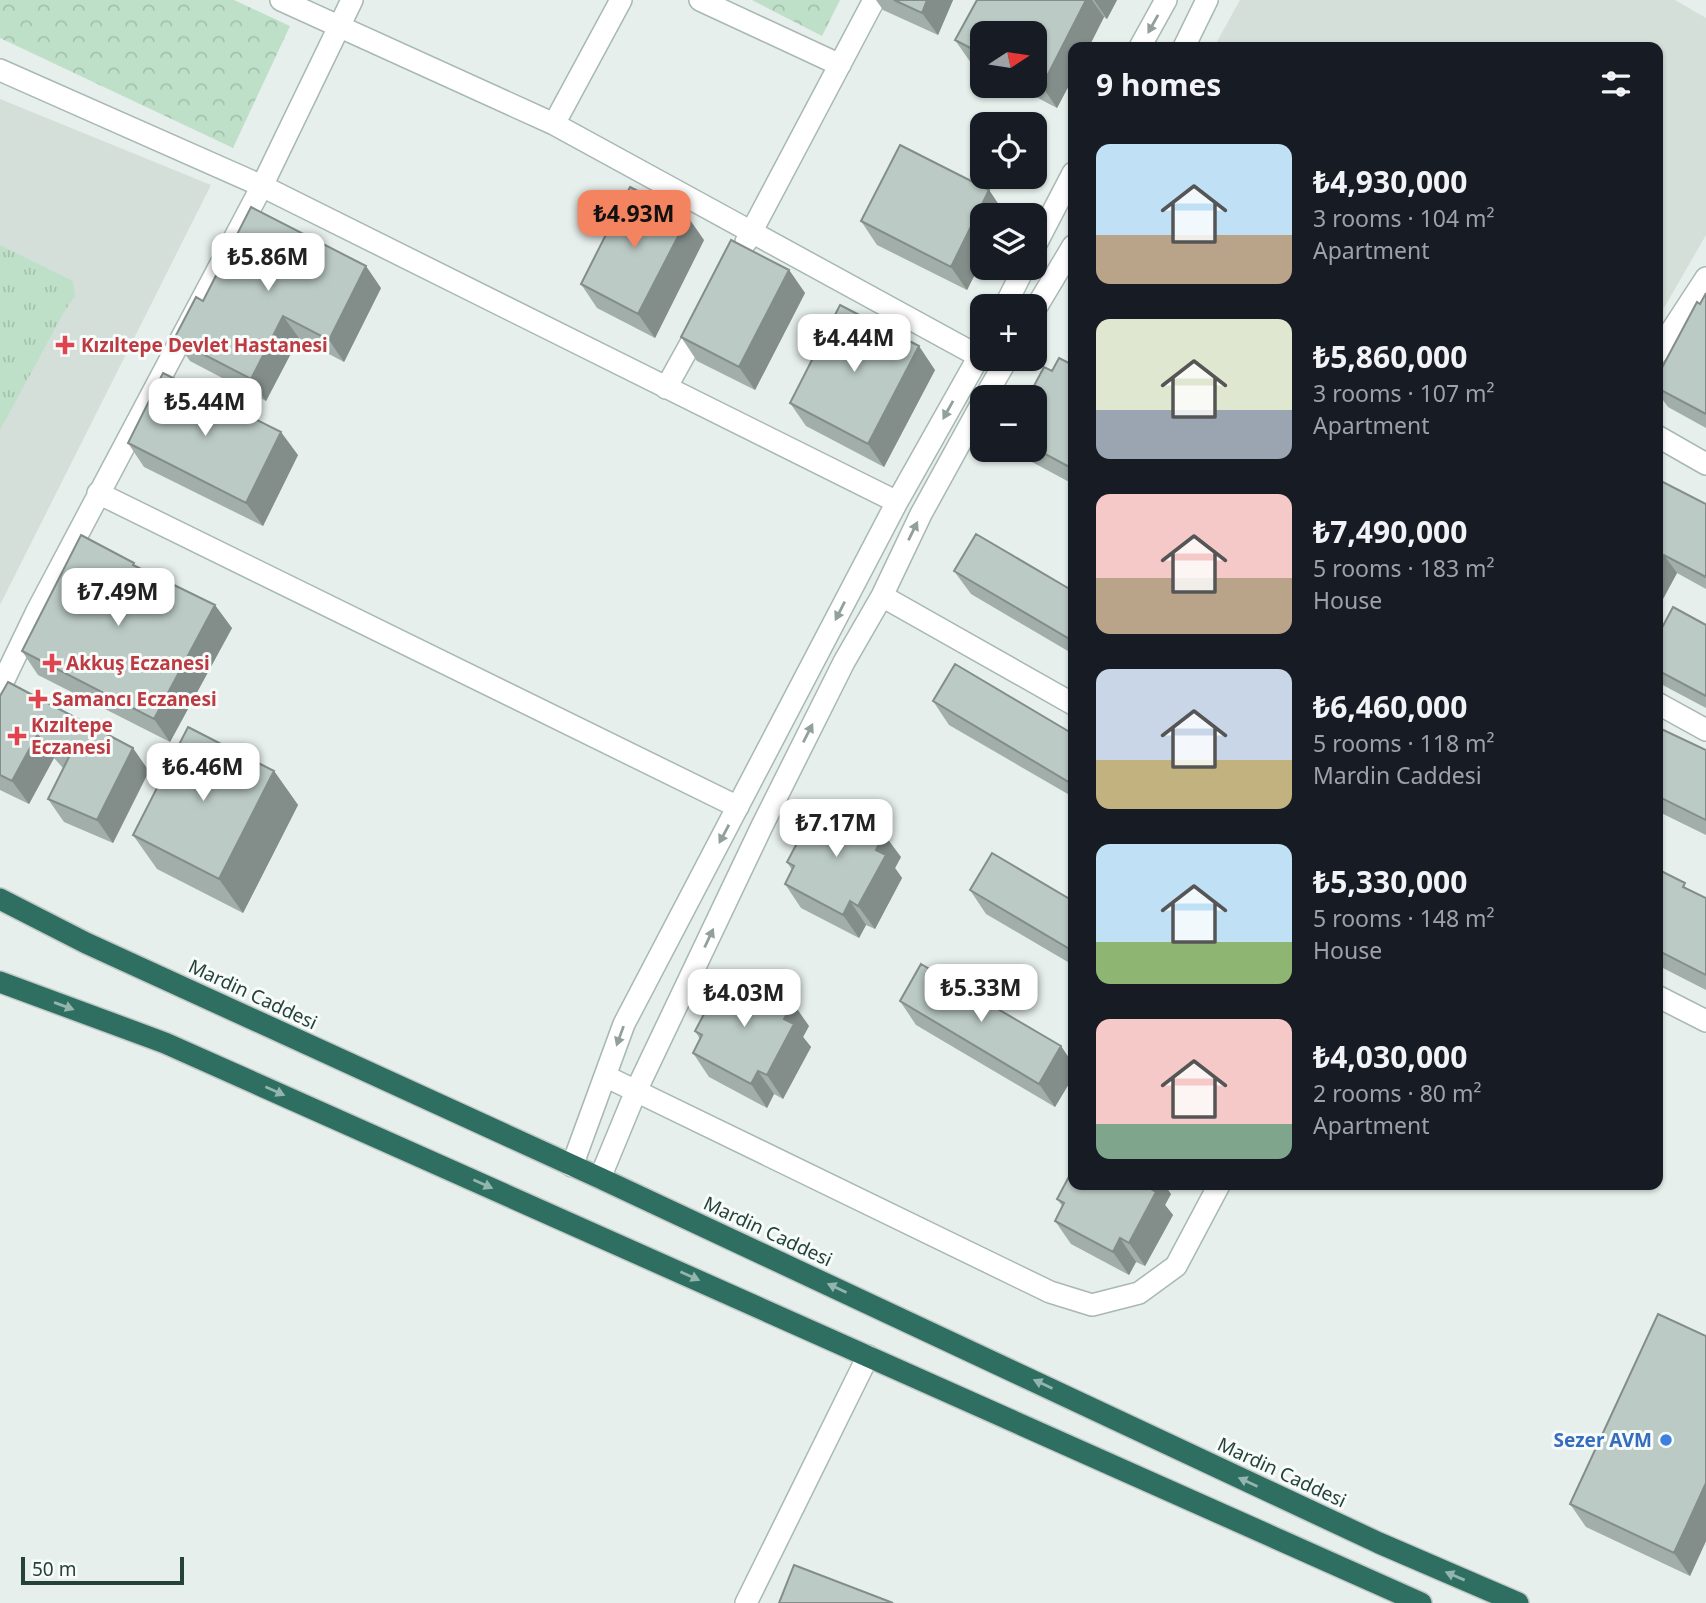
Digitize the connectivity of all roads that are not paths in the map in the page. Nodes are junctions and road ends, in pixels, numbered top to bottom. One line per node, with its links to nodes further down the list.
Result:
1 (281, 0): 8 (street)
2 (352, 0): 8 (street)
3 (621, 0): 13 (street)
4 (699, 0): 11 (street)
5 (874, 0): 11 (street)
6 (1166, 0): 9 (street, one-way to 9)
7 (1208, 0): 10 (street)
8 (338, 27): 13 (street); 15 (street)
9 (1143, 42)
10 (1187, 42)
11 (840, 65): 17 (street)
12 (0, 70): 15 (street)
13 (554, 124): 17 (street)
14 (1068, 183): 16 (street)
15 (262, 186): 26 (street); 30 (street)
16 (1047, 223)
17 (752, 232): 19 (street); 24 (street)
18 (1068, 254): 21 (street)
19 (738, 256)
20 (1706, 278): 23 (street)
21 (1044, 294)
22 (712, 304): 26 (street)
23 (1663, 344)
24 (970, 349)
25 (981, 371): 31 (street, one-way to 31)
26 (666, 388): 31 (street)
27 (970, 425): 32 (street, one-way to 27)
28 (1663, 439): 29 (street)
29 (1706, 464)
30 (99, 494): 33 (street); 37 (street)
31 (897, 502): 37 (street, one-way to 37)
32 (881, 596): 34 (street); 43 (street, one-way to 32)
33 (0, 688)
34 (1068, 701)
35 (1663, 706): 36 (street)
36 (1706, 730)
37 (738, 807): 42 (street, one-way to 42)
38 (0, 898): 44 (highway, Mardin Caddesi)
39 (0, 982): 47 (highway, one-way to 47)
40 (1663, 999): 41 (street)
41 (1706, 1021)
42 (605, 1076): 43 (street); 44 (street)
43 (636, 1091): 45 (street); 46 (street)
44 (572, 1166): 45 (highway, Mardin Caddesi)
45 (600, 1178): 50 (highway, Mardin Caddesi, one-way to 45)
46 (1216, 1190)
47 (868, 1356): 48 (street); 49 (highway)
48 (746, 1603)
49 (1421, 1603)
50 (1518, 1603)

